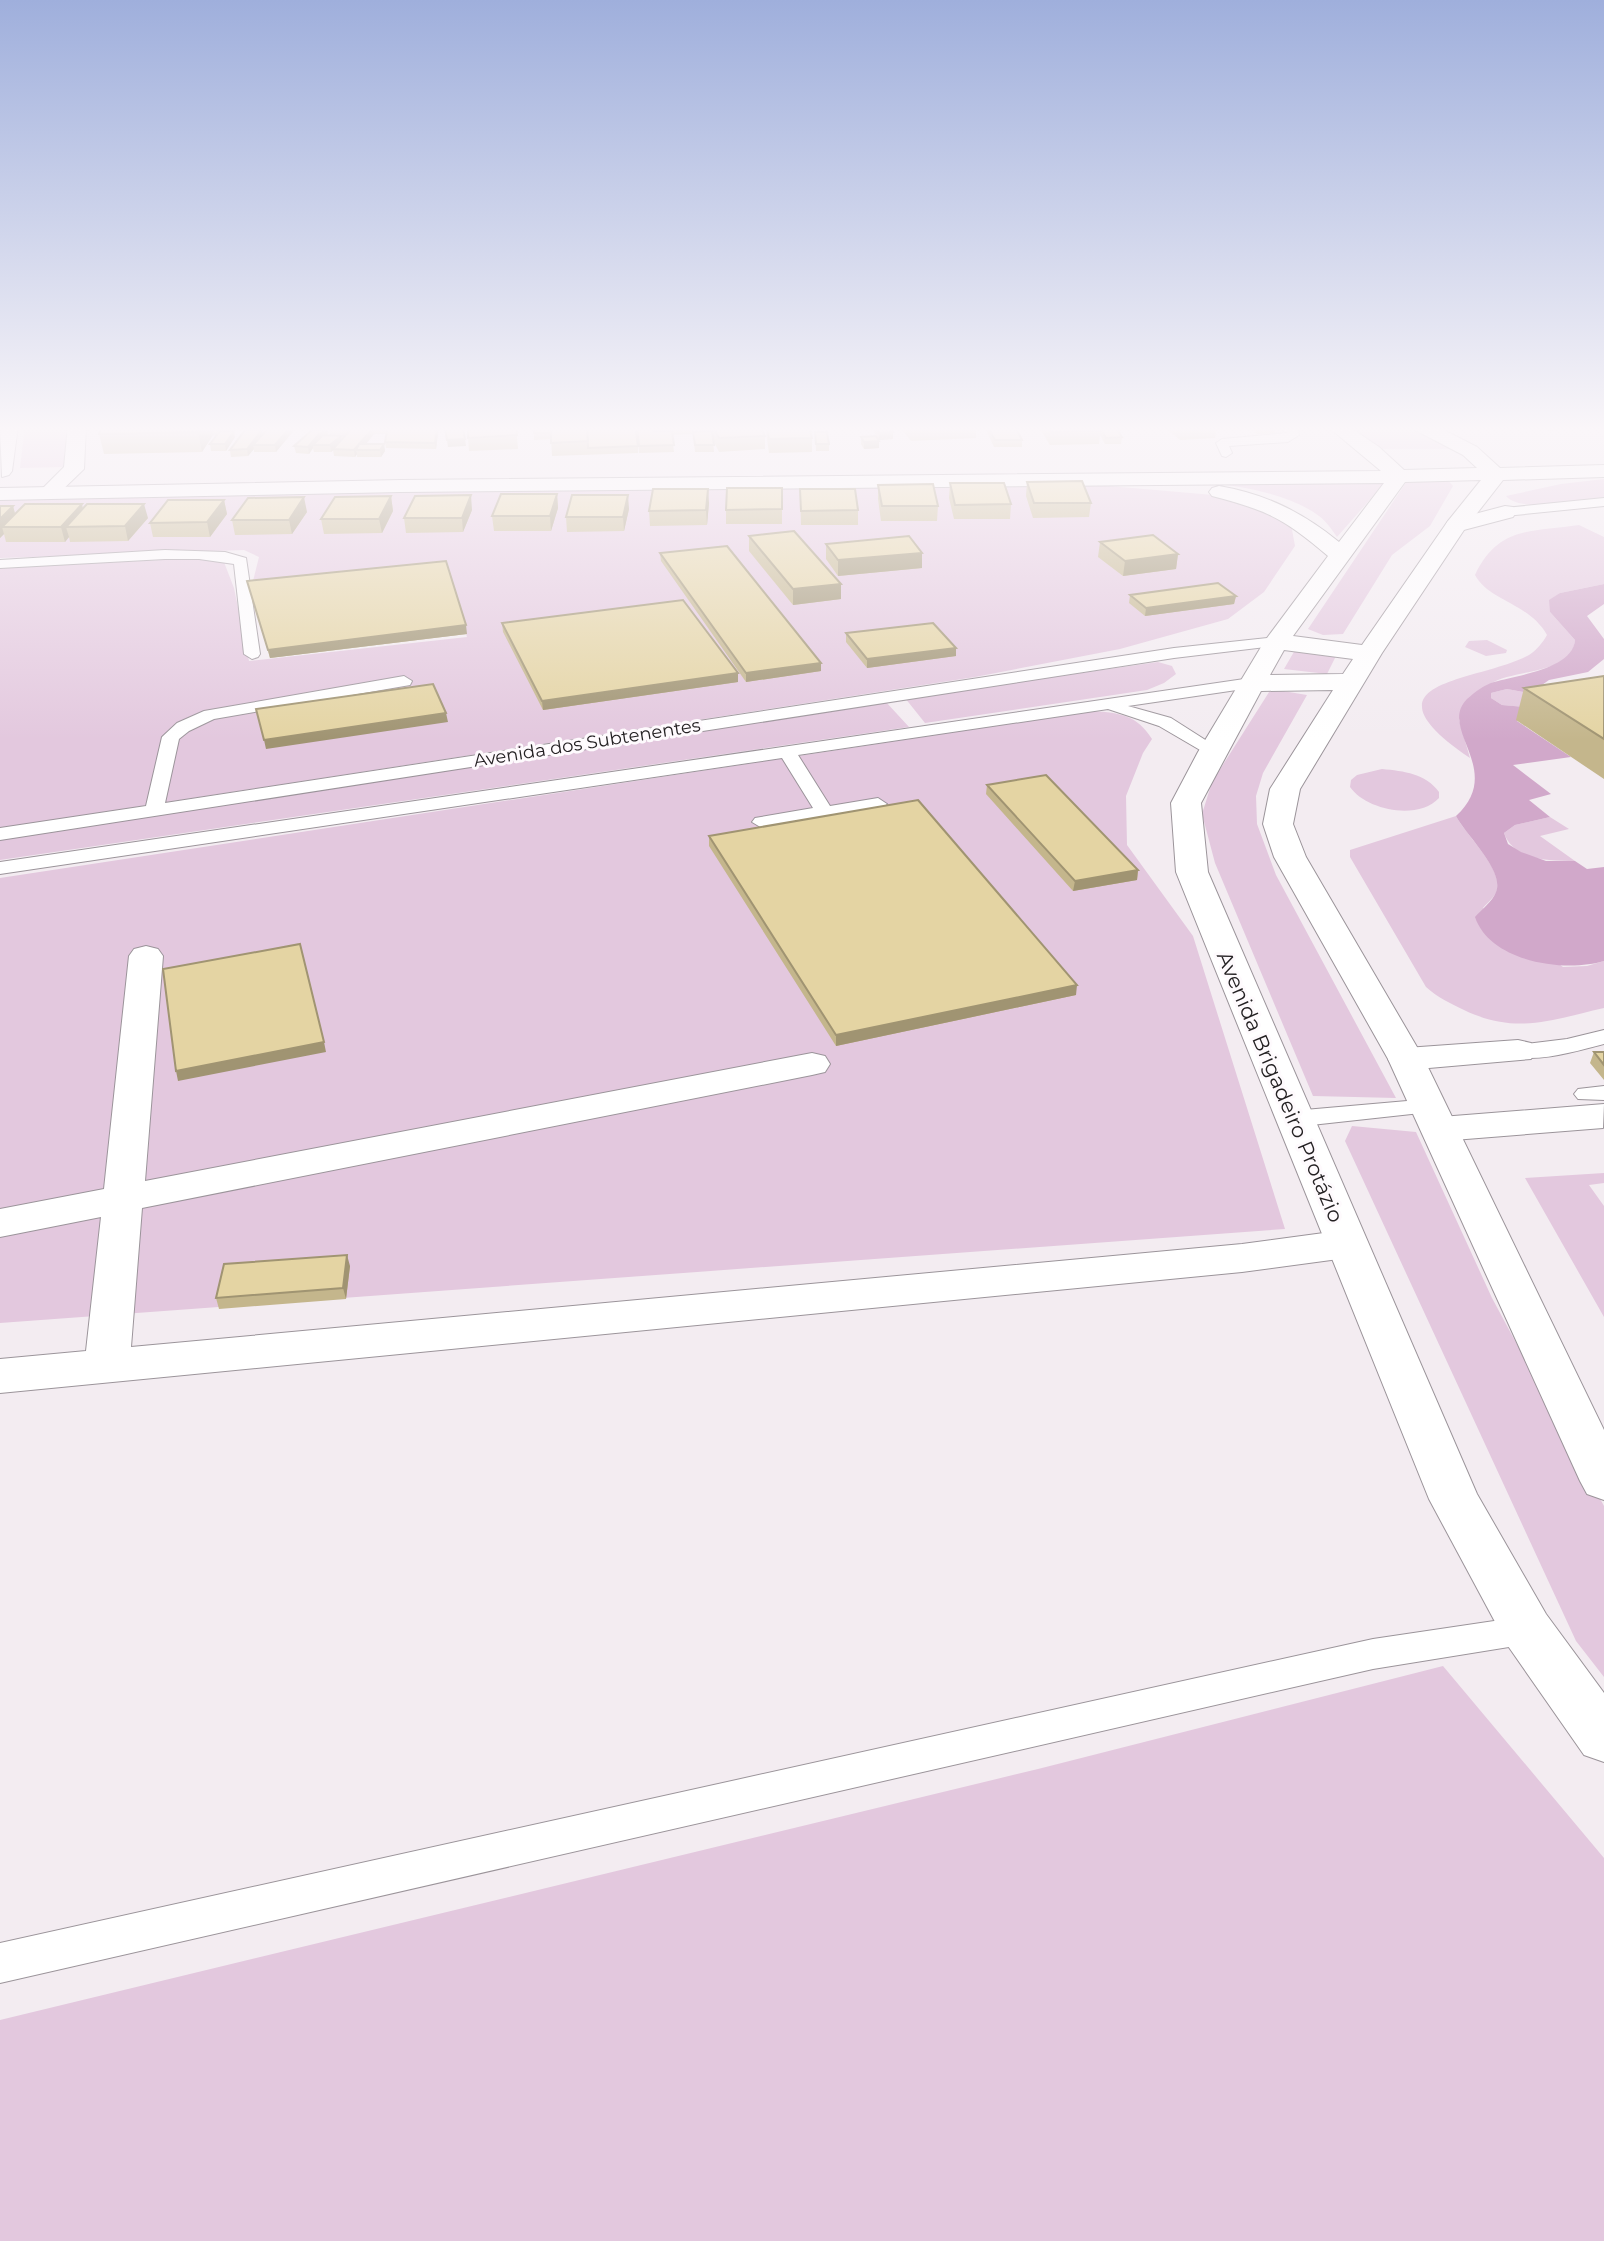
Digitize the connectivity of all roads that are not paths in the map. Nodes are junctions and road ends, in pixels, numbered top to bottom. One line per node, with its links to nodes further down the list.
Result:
1 (1312, 531): 4 (main road)
2 (1353, 531): 4 (main road, Avenida Brigadeiro Protázio)
3 (1453, 531): 9 (main road)
4 (1341, 555): 6 (main road, Avenida Brigadeiro Protázio)
5 (0, 564): 7 (lane)
6 (1276, 642): 8 (lane, Avenida dos Subtenentes); 9 (main road); 11 (main road, Avenida Brigadeiro Protázio)
7 (252, 654)
8 (1181, 664): 12 (lane, Avenida dos Subtenentes); 13 (lane)
9 (1360, 667): 11 (main road); 27 (main road)
10 (404, 681): 19 (lane)
11 (1251, 683): 13 (lane, Avenida dos Subtenentes); 16 (main road, Avenida Brigadeiro Protázio)
12 (894, 696): 15 (lane); 19 (lane, Avenida dos Subtenentes)
13 (1154, 697): 14 (lane, Avenida dos Subtenentes)
14 (1105, 705): 15 (lane, Avenida dos Subtenentes); 16 (lane)
15 (922, 732): 17 (lane, Avenida dos Subtenentes)
16 (1212, 751): 31 (main road, Avenida Brigadeiro Protázio)
17 (786, 752): 20 (lane); 23 (lane, Avenida dos Subtenentes)
18 (878, 804): 20 (lane)
19 (154, 810): 22 (lane, Avenida dos Subtenentes)
20 (825, 812): 21 (lane)
21 (762, 822)
22 (0, 834)
23 (0, 868)
24 (146, 956): 32 (main road)
25 (1604, 1037): 26 (lane)
26 (1518, 1051): 27 (main road)
27 (1406, 1059): 30 (main road)
28 (812, 1064): 32 (main road)
29 (1599, 1105): 30 (main road)
30 (1436, 1118): 31 (lane); 37 (main road)
31 (1293, 1119): 34 (main road, Avenida Brigadeiro Protázio)
32 (122, 1199): 33 (main road); 35 (main road)
33 (0, 1223)
34 (1346, 1244): 35 (main road); 38 (main road, Avenida Brigadeiro Protázio)
35 (107, 1366): 36 (main road)
36 (0, 1376)
37 (1604, 1481)
38 (1527, 1630): 39 (main road, Avenida Brigadeiro Protázio); 40 (lane)
39 (1604, 1737)
40 (0, 1963)

